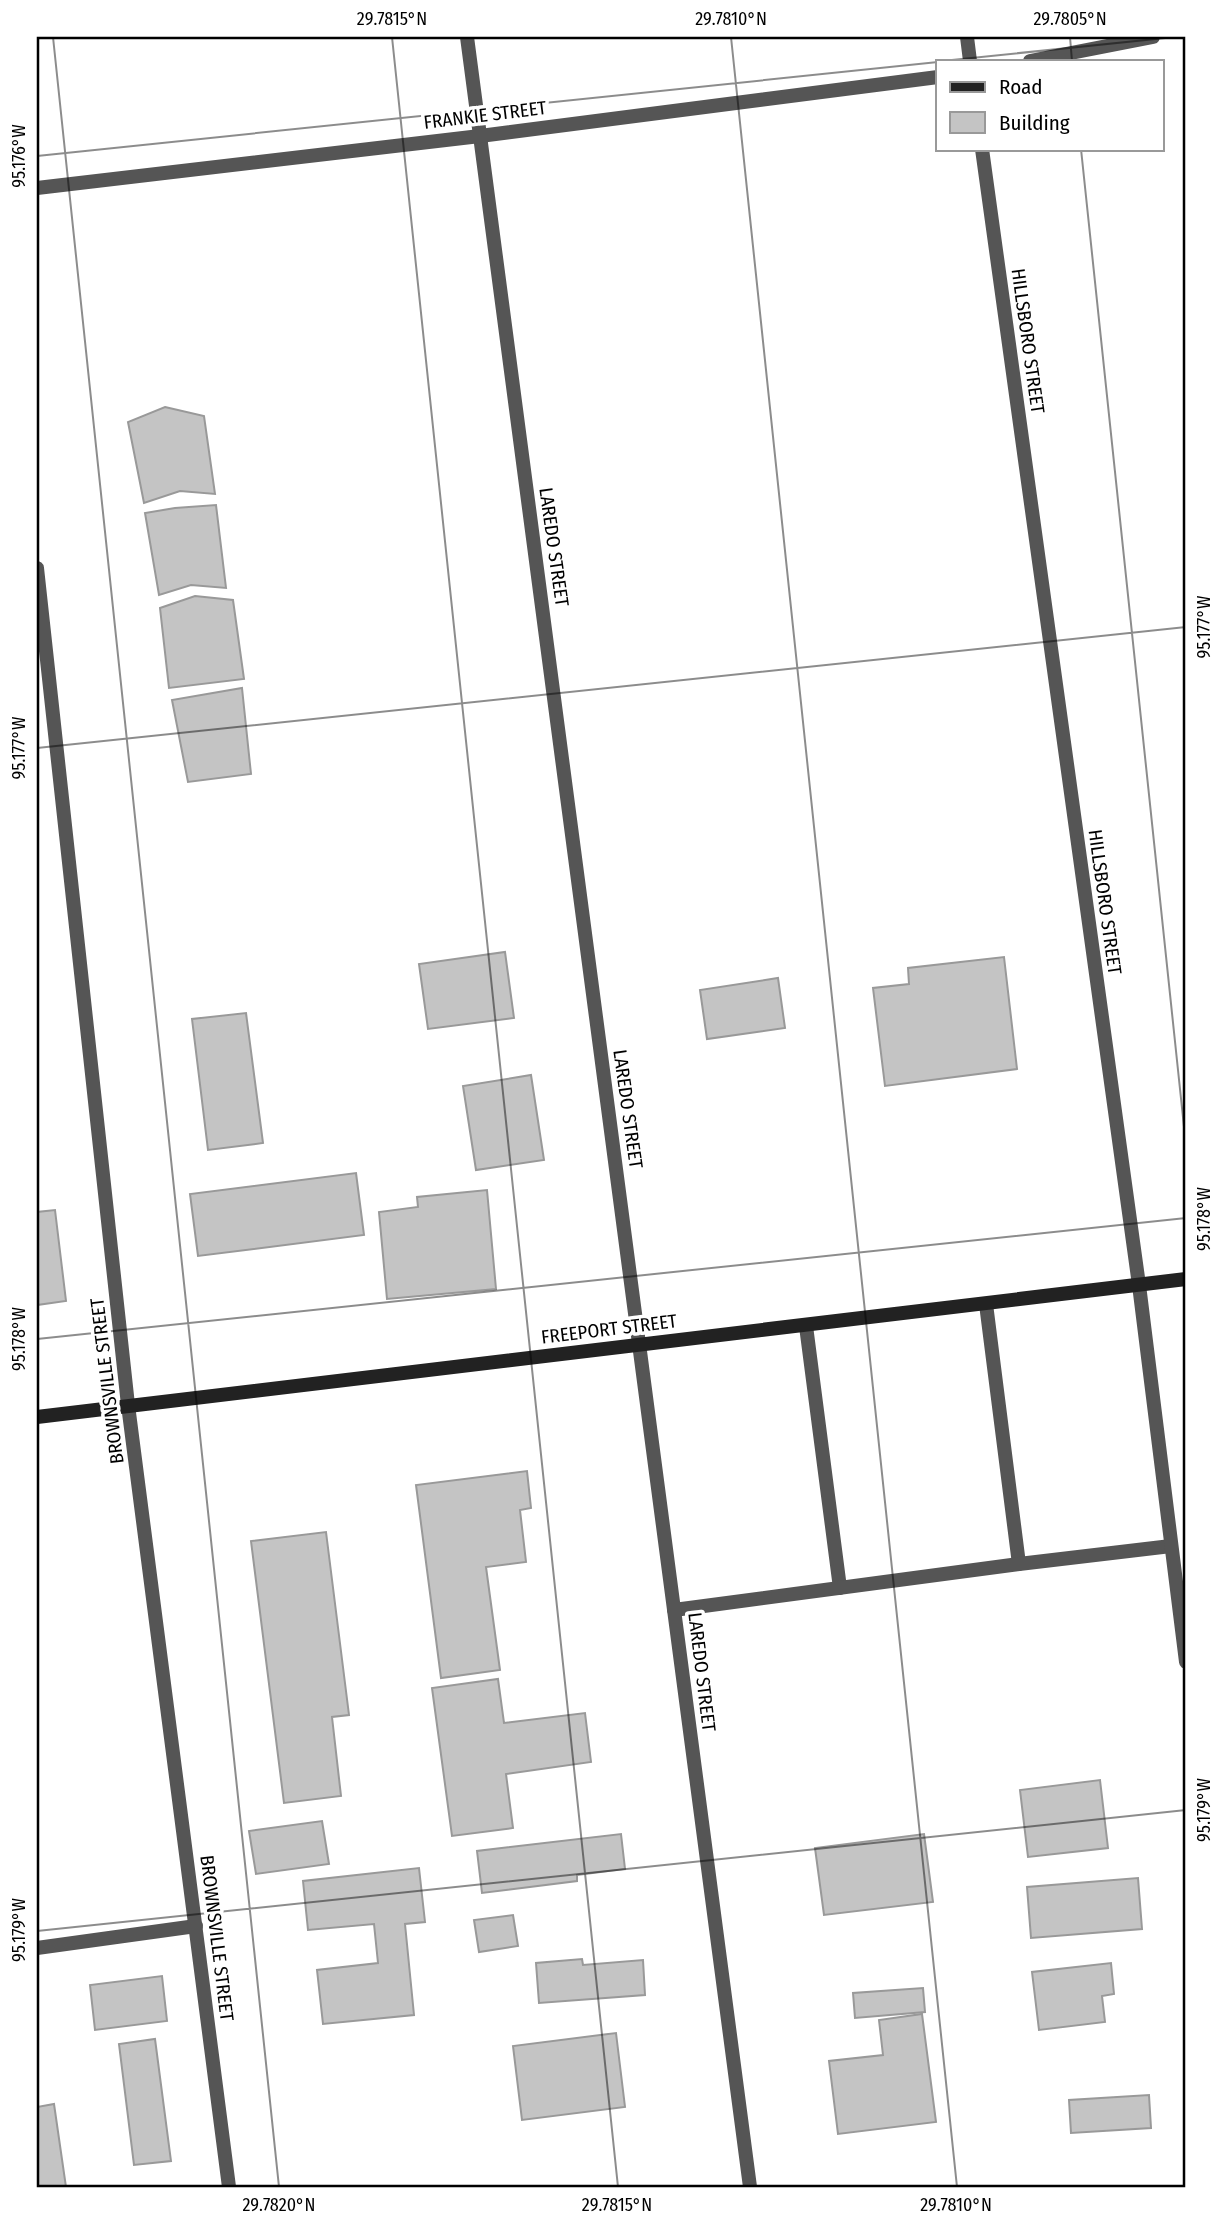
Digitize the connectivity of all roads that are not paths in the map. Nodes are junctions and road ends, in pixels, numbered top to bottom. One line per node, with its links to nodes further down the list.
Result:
1 (467, 37): 7 (street, LAREDO STREET)
2 (967, 37): 4 (street)
3 (1153, 37): 5 (street)
4 (970, 60)
5 (1035, 60)
6 (936, 77): 7 (street, FRANKIE STREET)
7 (480, 136): 9 (street, FRANKIE STREET); 15 (street, LAREDO STREET)
8 (982, 150): 12 (street, HILLSBORO STREET)
9 (37, 188)
10 (37, 568): 16 (street, BROWNSVILLE STREET)
11 (1186, 1279): 12 (main road, FREEPORT STREET)
12 (1139, 1285): 13 (main road, FREEPORT STREET); 18 (street, HILLSBORO STREET)
13 (986, 1304): 14 (main road, FREEPORT STREET); 19 (street)
14 (806, 1326): 15 (main road, FREEPORT STREET); 20 (street)
15 (640, 1345): 16 (main road, FREEPORT STREET); 21 (street, LAREDO STREET)
16 (128, 1405): 17 (main road, FREEPORT STREET); 23 (street, BROWNSVILLE STREET)
17 (37, 1418)
18 (1171, 1546): 19 (street); 22 (street, HILLSBORO STREET)
19 (1019, 1564): 20 (street)
20 (840, 1588): 21 (street)
21 (674, 1611): 26 (street, LAREDO STREET)
22 (1186, 1662)
23 (196, 1926): 24 (street); 25 (street, BROWNSVILLE STREET)
24 (37, 1948)
25 (229, 2187)
26 (750, 2187)

